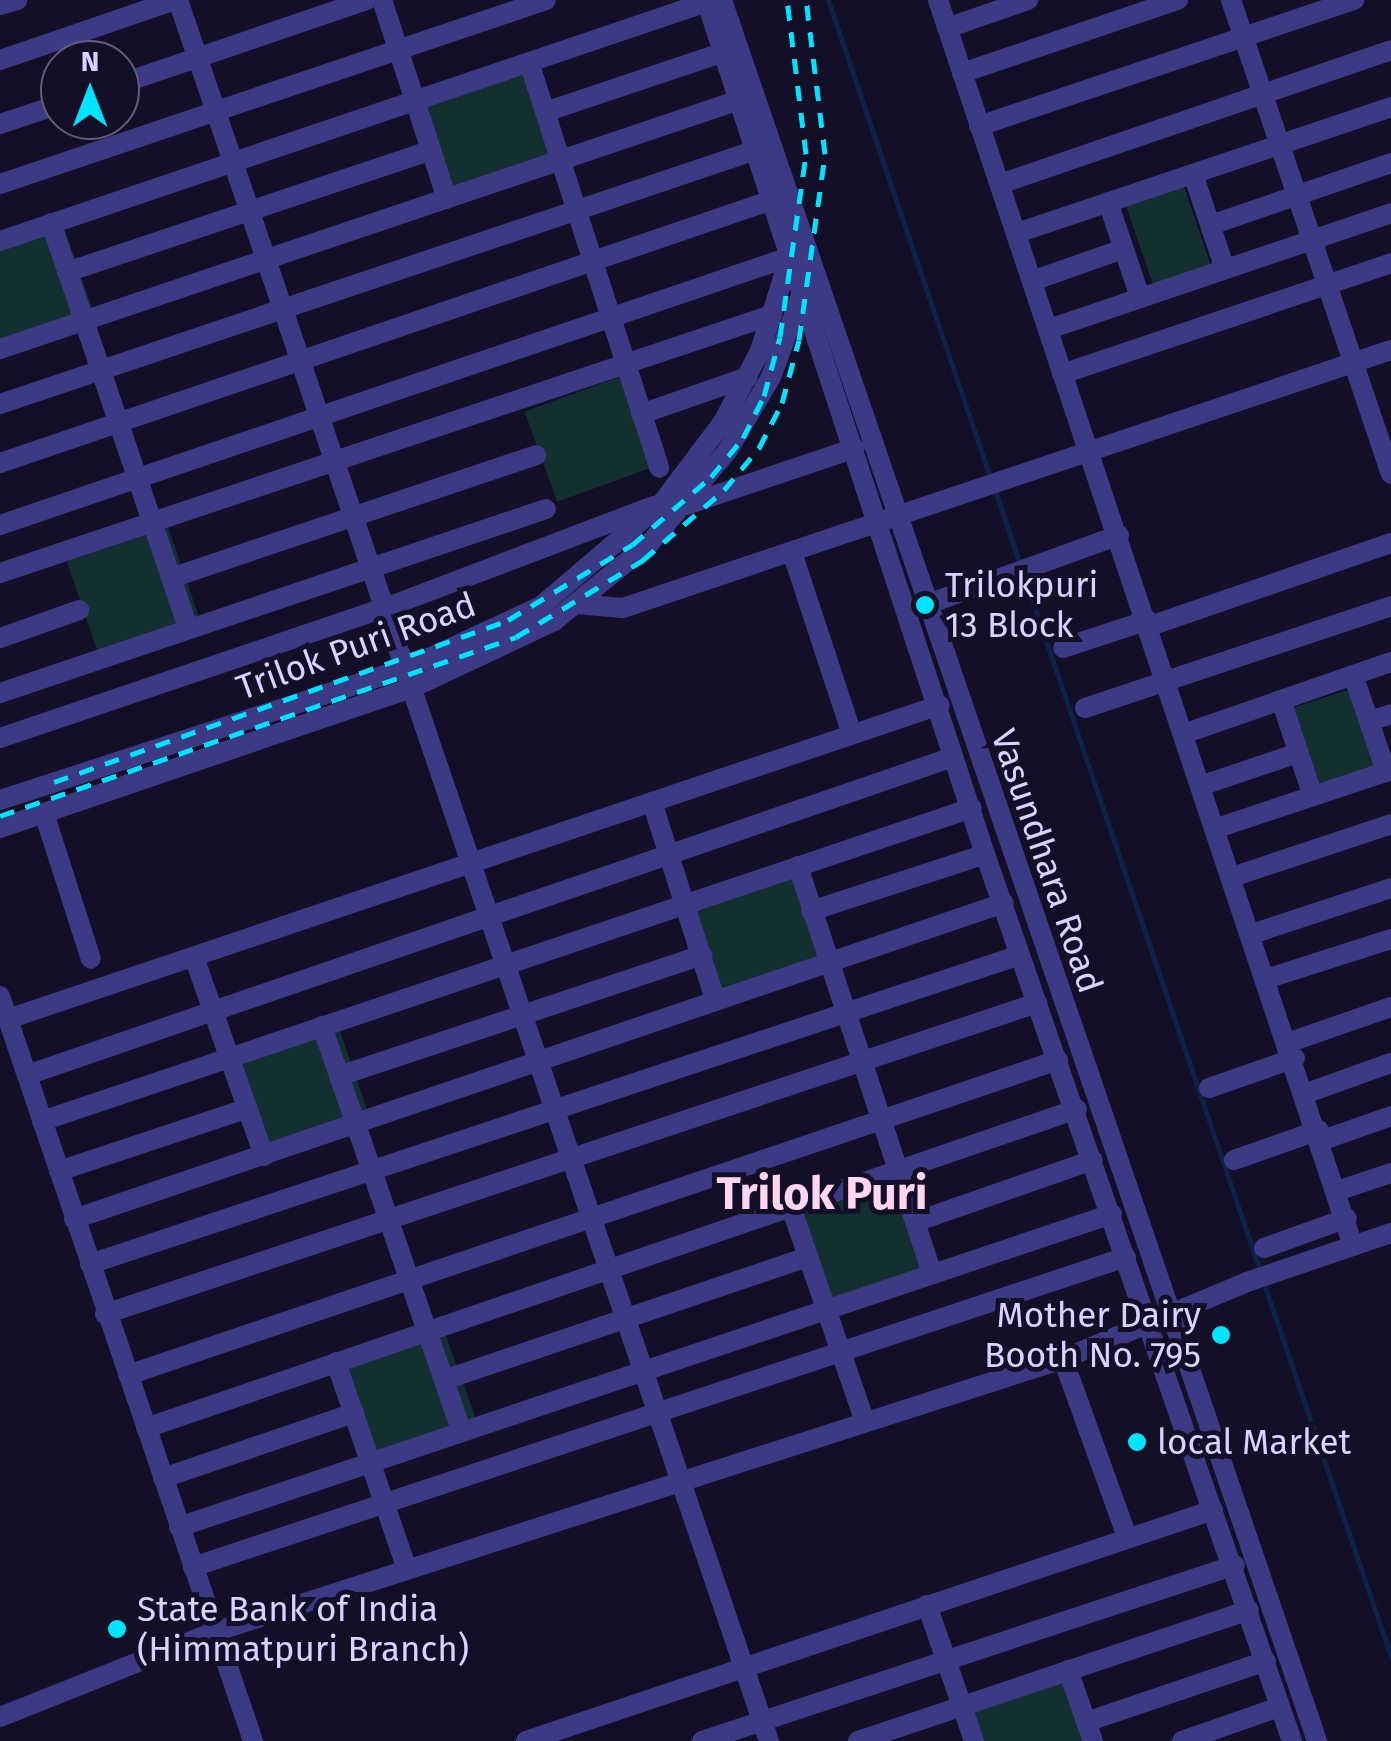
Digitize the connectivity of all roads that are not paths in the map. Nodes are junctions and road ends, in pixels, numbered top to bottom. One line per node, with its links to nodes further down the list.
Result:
1 (177, 0): 16 (street); 17 (street)
2 (368, 0): 16 (street)
3 (382, 0): 14 (street)
4 (546, 0): 14 (street)
5 (938, 0): 11 (street)
6 (1028, 0): 11 (street)
7 (1178, 0): 19 (street)
8 (1231, 0): 12 (street)
9 (1354, 0): 12 (street)
10 (711, 1): 15 (street, Vasundhara Road); 18 (street); 61 (street, Vasundhara Road)
11 (947, 28): 19 (street)
12 (1242, 37): 21 (street); 29 (street)
13 (1391, 50): 21 (street)
14 (396, 51): 22 (street); 26 (street)
15 (724, 52): 23 (street, Vasundhara Road); 27 (street)
16 (199, 58): 20 (street); 26 (street)
17 (0, 60)
18 (529, 62): 22 (street); 27 (street)
19 (962, 73): 29 (street)
20 (140, 77)
21 (1263, 94): 30 (street); 38 (street)
22 (414, 100): 31 (street); 34 (street)
23 (739, 100): 32 (street, Vasundhara Road); 33 (street)
24 (1391, 107): 30 (street)
25 (40, 111): 28 (street)
26 (218, 112): 34 (street); 37 (street)
27 (545, 112): 33 (street)
28 (0, 124)
29 (979, 126): 38 (street)
30 (1280, 144): 36 (street); 39 (street)
31 (431, 150): 40 (street); 43 (street)
32 (756, 150): 41 (street, Vasundhara Road); 44 (street)
33 (560, 160): 40 (street); 44 (street)
34 (235, 162): 43 (street); 46 (street)
35 (1391, 163): 39 (street)
36 (1193, 174): 42 (street); 47 (street)
37 (0, 184)
38 (1000, 184): 48 (street)
39 (1298, 196): 47 (street); 49 (street)
40 (447, 199): 53 (street)
41 (772, 200): 52 (street, Vasundhara Road); 55 (street)
42 (1108, 202): 48 (street); 51 (street)
43 (251, 209): 53 (street); 57 (street)
44 (576, 210): 55 (street); 62 (street)
45 (1391, 213): 49 (street)
46 (50, 222): 50 (street); 57 (street)
47 (1211, 225): 56 (street)
48 (1017, 233): 58 (street)
49 (1312, 240): 56 (street); 59 (street)
50 (0, 241)
51 (1124, 249): 58 (street); 60 (street)
52 (789, 257): 61 (street, Vasundhara Road); 63 (street)
53 (268, 259): 62 (street); 64 (street)
54 (1391, 263): 59 (street)
55 (594, 264): 63 (street); 68 (street)
56 (1226, 269): 60 (street)
57 (67, 272): 64 (street)
58 (1032, 280): 65 (street)
59 (1325, 285): 69 (street); 72 (street)
60 (1140, 298): 65 (street)
61 (794, 300): 70 (street); 73 (street, Trilok Puri Road); 78 (street, Vasundhara Road); 87 (street, Trilok Puri Road); 89 (street, Vasundhara Road)
62 (286, 309): 68 (street); 71 (street)
63 (611, 317): 70 (street); 76 (street)
64 (84, 321): 66 (street); 71 (street)
65 (1048, 328): 72 (street)
66 (0, 349)
67 (1391, 350): 69 (street)
68 (301, 360): 76 (street); 77 (street)
69 (1354, 363): 79 (street); 84 (street)
70 (626, 364): 75 (street); 81 (street)
71 (100, 370): 74 (street); 77 (street)
72 (1062, 374): 79 (street)
73 (748, 377): 75 (street); 86 (street, Trilok Puri Road)
74 (0, 404)
75 (641, 414): 83 (street)
76 (322, 417): 81 (street); 85 (street)
77 (118, 422): 82 (street); 85 (street)
78 (854, 448): 87 (street, Trilok Puri Road); 92 (street, Vasundhara Road)
79 (1092, 453): 89 (street); 94 (street)
80 (536, 455): 90 (street)
81 (336, 462): 90 (street); 91 (street)
82 (0, 464)
83 (659, 468)
84 (1391, 474)
85 (137, 478): 91 (street); 93 (street)
86 (662, 502): 87 (street); 100 (street, Trilok Puri Road); 103 (street)
87 (686, 505): 101 (street, Trilok Puri Road)
88 (546, 508): 97 (street)
89 (897, 514): 92 (street); 104 (street, Vasundhara Road)
90 (355, 515): 97 (street); 99 (street)
91 (152, 522): 98 (street); 99 (street)
92 (873, 523): 96 (street); 104 (street, Vasundhara Road)
93 (0, 525)
94 (1119, 534): 104 (street); 106 (street)
95 (1391, 543): 106 (street)
96 (792, 552): 101 (street); 121 (street)
97 (373, 568): 103 (street); 107 (street)
98 (0, 573)
99 (170, 578): 107 (street)
100 (559, 593): 101 (street); 112 (street, Trilok Puri Road)
101 (578, 605): 112 (street, Trilok Puri Road)
102 (1391, 606): 113 (street)
103 (385, 608): 112 (street); 122 (street)
104 (916, 608): 116 (street, Vasundhara Road); 208 (street, Vasundhara Road)
105 (78, 610): 108 (street)
106 (1149, 623): 109 (street); 113 (street)
107 (188, 628): 114 (street)
108 (0, 638)
109 (1064, 648)
110 (1391, 662): 111 (street)
111 (1353, 675): 115 (street); 119 (street)
112 (411, 677): 128 (street, Trilok Puri Road); 131 (street, Trilok Puri Road); 137 (street)
113 (1167, 680): 117 (street); 120 (street)
114 (0, 693)
115 (1281, 700): 120 (street); 123 (street)
116 (940, 705): 121 (street); 124 (street, Vasundhara Road)
117 (1085, 708)
118 (1391, 714): 119 (street)
119 (1370, 722): 125 (street)
120 (1186, 733): 126 (street)
121 (852, 734): 129 (street)
122 (0, 738)
123 (1298, 752): 126 (street); 127 (street)
124 (953, 757): 130 (street, Vasundhara Road); 136 (street)
125 (1389, 770): 127 (street)
126 (1203, 784): 134 (street)
127 (1312, 796): 134 (street)
128 (0, 800)
129 (652, 802): 136 (street); 137 (street)
130 (972, 808): 135 (street, Vasundhara Road); 138 (street)
131 (44, 813): 133 (street, Trilok Puri Road); 150 (street)
132 (1391, 824): 139 (street)
133 (0, 828)
134 (1218, 828): 139 (street)
135 (984, 854): 141 (street, Vasundhara Road); 143 (street)
136 (670, 856): 142 (street); 144 (street)
137 (472, 864): 144 (street); 149 (street)
138 (798, 866): 142 (street); 143 (street)
139 (1234, 876): 145 (street)
140 (1391, 888): 145 (street)
141 (1004, 902): 147 (street, Vasundhara Road); 151 (street)
142 (685, 905): 148 (street); 152 (street)
143 (811, 911): 151 (street)
144 (490, 917): 152 (street); 158 (street)
145 (1252, 934): 153 (street)
146 (1391, 939): 153 (street)
147 (1020, 954): 156 (street, Vasundhara Road); 157 (street)
148 (702, 955): 155 (street); 160 (street)
149 (194, 957): 158 (street); 161 (street)
150 (91, 959)
151 (828, 961): 155 (street); 157 (street)
152 (506, 967): 160 (street); 162 (street)
153 (1269, 978): 163 (street)
154 (0, 996): 161 (street)
155 (716, 1000): 167 (street)
156 (1036, 1003): 165 (street, Vasundhara Road); 166 (street)
157 (845, 1010): 166 (street); 173 (street)
158 (214, 1012): 164 (street); 169 (street)
159 (1389, 1014): 163 (street)
160 (522, 1017): 167 (street); 170 (street)
161 (8, 1019): 169 (street)
162 (322, 1026): 164 (street); 170 (street)
163 (1292, 1050): 171 (street); 172 (street)
164 (230, 1059): 174 (street); 178 (street)
165 (1058, 1060): 175 (street, Vasundhara Road); 177 (street)
166 (860, 1062): 177 (street); 184 (street)
167 (537, 1063): 173 (street); 179 (street)
168 (1391, 1063): 172 (street)
169 (26, 1075): 178 (street)
170 (339, 1076): 179 (street)
171 (1209, 1088)
172 (1307, 1092): 180 (street)
173 (552, 1106): 184 (street); 185 (street)
174 (248, 1108): 181 (street); 186 (street)
175 (1077, 1110): 182 (street, Vasundhara Road); 187 (street)
176 (1391, 1116): 180 (street)
177 (881, 1120): 187 (street); 192 (street)
178 (42, 1121): 186 (street)
179 (356, 1122): 181 (street); 185 (street)
180 (1321, 1135): 183 (street); 189 (street)
181 (264, 1156): 194 (street)
182 (1093, 1160): 191 (street, Vasundhara Road); 196 (street)
183 (1234, 1160)
184 (570, 1164): 192 (street); 195 (street)
185 (371, 1167): 195 (street); 202 (street)
186 (59, 1171): 194 (street)
187 (898, 1171): 190 (street); 196 (street)
188 (1391, 1173): 189 (street)
189 (1340, 1190): 193 (street)
190 (790, 1207): 201 (street); 203 (street)
191 (1112, 1214): 200 (street, Vasundhara Road); 204 (street)
192 (590, 1217): 203 (street); 205 (street)
193 (1348, 1218): 198 (street); 199 (street)
194 (74, 1219): 202 (street)
195 (388, 1219): 205 (street); 207 (street)
196 (915, 1222): 204 (street)
197 (1391, 1233): 198 (street)
198 (1353, 1246): 208 (street)
199 (1264, 1248)
200 (1126, 1257): 210 (street, Vasundhara Road); 212 (street)
201 (808, 1258): 206 (street); 209 (street)
202 (90, 1264): 207 (street)
203 (608, 1268): 209 (street); 211 (street)
204 (932, 1274): 206 (street)
205 (409, 1278): 211 (street); 216 (street)
206 (826, 1310): 212 (street); 215 (street)
207 (105, 1314): 216 (street)
208 (1170, 1316): 210 (street); 252 (street, Vasundhara Road)
209 (626, 1319): 215 (street); 217 (street)
210 (1150, 1325): 213 (street); 227 (street, Vasundhara Road)
211 (426, 1330): 214 (street); 217 (street)
212 (840, 1352): 219 (street); 220 (street)
213 (1063, 1358): 220 (street); 229 (street)
214 (336, 1362): 218 (street); 221 (street)
215 (642, 1371): 219 (street); 222 (street)
216 (128, 1375): 221 (street)
217 (444, 1380): 222 (street)
218 (354, 1413): 223 (street); 224 (street)
219 (657, 1416): 225 (street); 226 (street)
220 (865, 1422): 225 (street)
221 (146, 1428): 224 (street)
222 (462, 1432): 223 (street)
223 (371, 1464): 226 (street); 228 (street)
224 (162, 1478): 228 (street)
225 (679, 1482): 232 (street); 238 (street)
226 (384, 1505): 231 (street); 232 (street)
227 (1213, 1510): 229 (street); 230 (street, Vasundhara Road)
228 (179, 1527): 231 (street)
229 (1126, 1537): 233 (street)
230 (1235, 1565): 234 (street, Vasundhara Road); 236 (street)
231 (193, 1567): 235 (street)
232 (408, 1569): 235 (street)
233 (927, 1605): 236 (street); 238 (street)
234 (1249, 1610): 237 (street, Vasundhara Road); 239 (street)
235 (214, 1632): 242 (street); 245 (street)
236 (946, 1659): 240 (street); 243 (street)
237 (1266, 1662): 241 (street, Vasundhara Road); 244 (street)
238 (744, 1667): 243 (street); 246 (street)
239 (1068, 1670): 240 (street); 244 (street)
240 (962, 1706): 248 (street); 249 (street)
241 (1279, 1707): 250 (street); 251 (street, Vasundhara Road)
242 (0, 1718)
243 (766, 1731): 247 (street)
244 (1090, 1731)
245 (253, 1741)
246 (526, 1741)
247 (702, 1741)
248 (858, 1741)
249 (974, 1741)
250 (1182, 1741)
251 (1292, 1741)
252 (1317, 1741)

